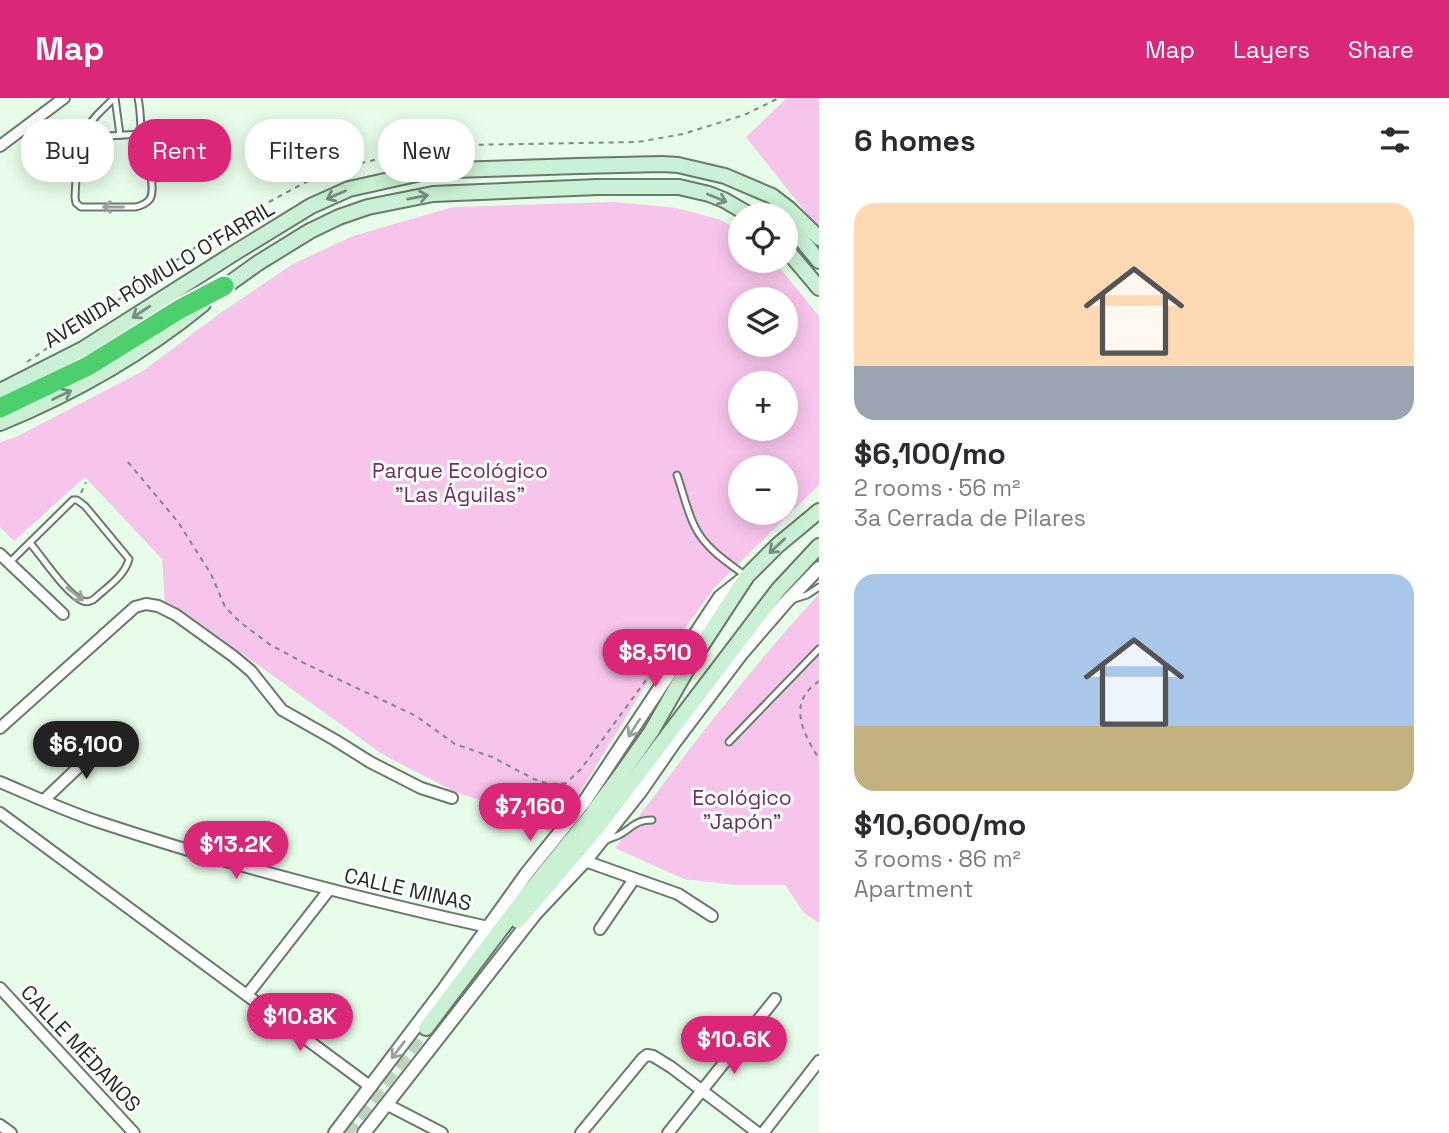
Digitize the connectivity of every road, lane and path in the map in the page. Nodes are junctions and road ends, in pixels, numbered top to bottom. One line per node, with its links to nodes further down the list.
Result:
1 (64, 98): 9 (street)
2 (115, 98): 4 (lane); 7 (lane)
3 (138, 98): 5 (lane)
4 (94, 119)
5 (141, 119)
6 (114, 135): 7 (lane)
7 (120, 135): 8 (lane)
8 (128, 135)
9 (0, 146)
10 (76, 182): 11 (lane, one-way to 10)
11 (152, 182)
12 (741, 184): 14 (main road); 16 (main road, AVENIDA RÓMULO O'FARRIL); 21 (main road, AVENIDA RÓMULO O'FARRIL, one-way to 21)
13 (729, 203): 19 (main road, AVENIDA RÓMULO O'FARRIL, one-way to 13)
14 (768, 203)
15 (798, 236): 17 (main road)
16 (819, 238)
17 (819, 261)
18 (798, 263): 20 (main road)
19 (225, 286): 22 (highway); 23 (main road, AVENIDA RÓMULO O'FARRIL, one-way to 19)
20 (819, 288)
21 (0, 391)
22 (0, 408)
23 (0, 424)
24 (128, 462): 38 (path)
25 (677, 475): 34 (lane)
26 (86, 482): 27 (path)
27 (77, 500): 29 (lane); 29 (lane, one-way to 27)
28 (819, 511): 34 (main road, one-way to 34)
29 (30, 543): 32 (lane)
30 (819, 546): 42 (main road)
31 (0, 554): 32 (street)
32 (9, 563): 37 (street)
33 (819, 568): 36 (street)
34 (747, 576): 43 (main road); 59 (street, one-way to 59)
35 (819, 587): 36 (lane)
36 (786, 601): 40 (street)
37 (63, 614)
38 (678, 636)
39 (819, 649): 47 (lane)
40 (725, 674): 42 (main road); 44 (street)
41 (819, 681): 48 (path)
42 (708, 683): 43 (main road)
43 (693, 702): 44 (main road)
44 (692, 719): 54 (street)
45 (0, 727): 50 (street)
46 (107, 740): 51 (street)
47 (729, 742)
48 (819, 759)
49 (0, 782): 51 (street, CALLE MINAS)
50 (452, 798)
51 (44, 800): 57 (street, CALLE MINAS)
52 (0, 813): 62 (street)
53 (652, 820): 54 (lane)
54 (600, 842): 55 (street)
55 (585, 861): 56 (street); 67 (street)
56 (634, 879): 58 (street); 60 (street)
57 (329, 890): 59 (street, CALLE MINAS); 62 (street)
58 (712, 916)
59 (488, 928): 65 (street, one-way to 65)
60 (600, 929)
61 (0, 988): 70 (street, CALLE MÉDANOS)
62 (247, 995): 65 (street)
63 (775, 999): 66 (street)
64 (819, 1061): 76 (street)
65 (371, 1087): 71 (street)
66 (701, 1091): 74 (street); 75 (street); 76 (street)
67 (386, 1104): 72 (street); 73 (street)
68 (0, 1125): 69 (street)
69 (10, 1133)
70 (134, 1133)
71 (335, 1133)
72 (364, 1133)
73 (442, 1133)
74 (581, 1133)
75 (668, 1133)
76 (761, 1133)

